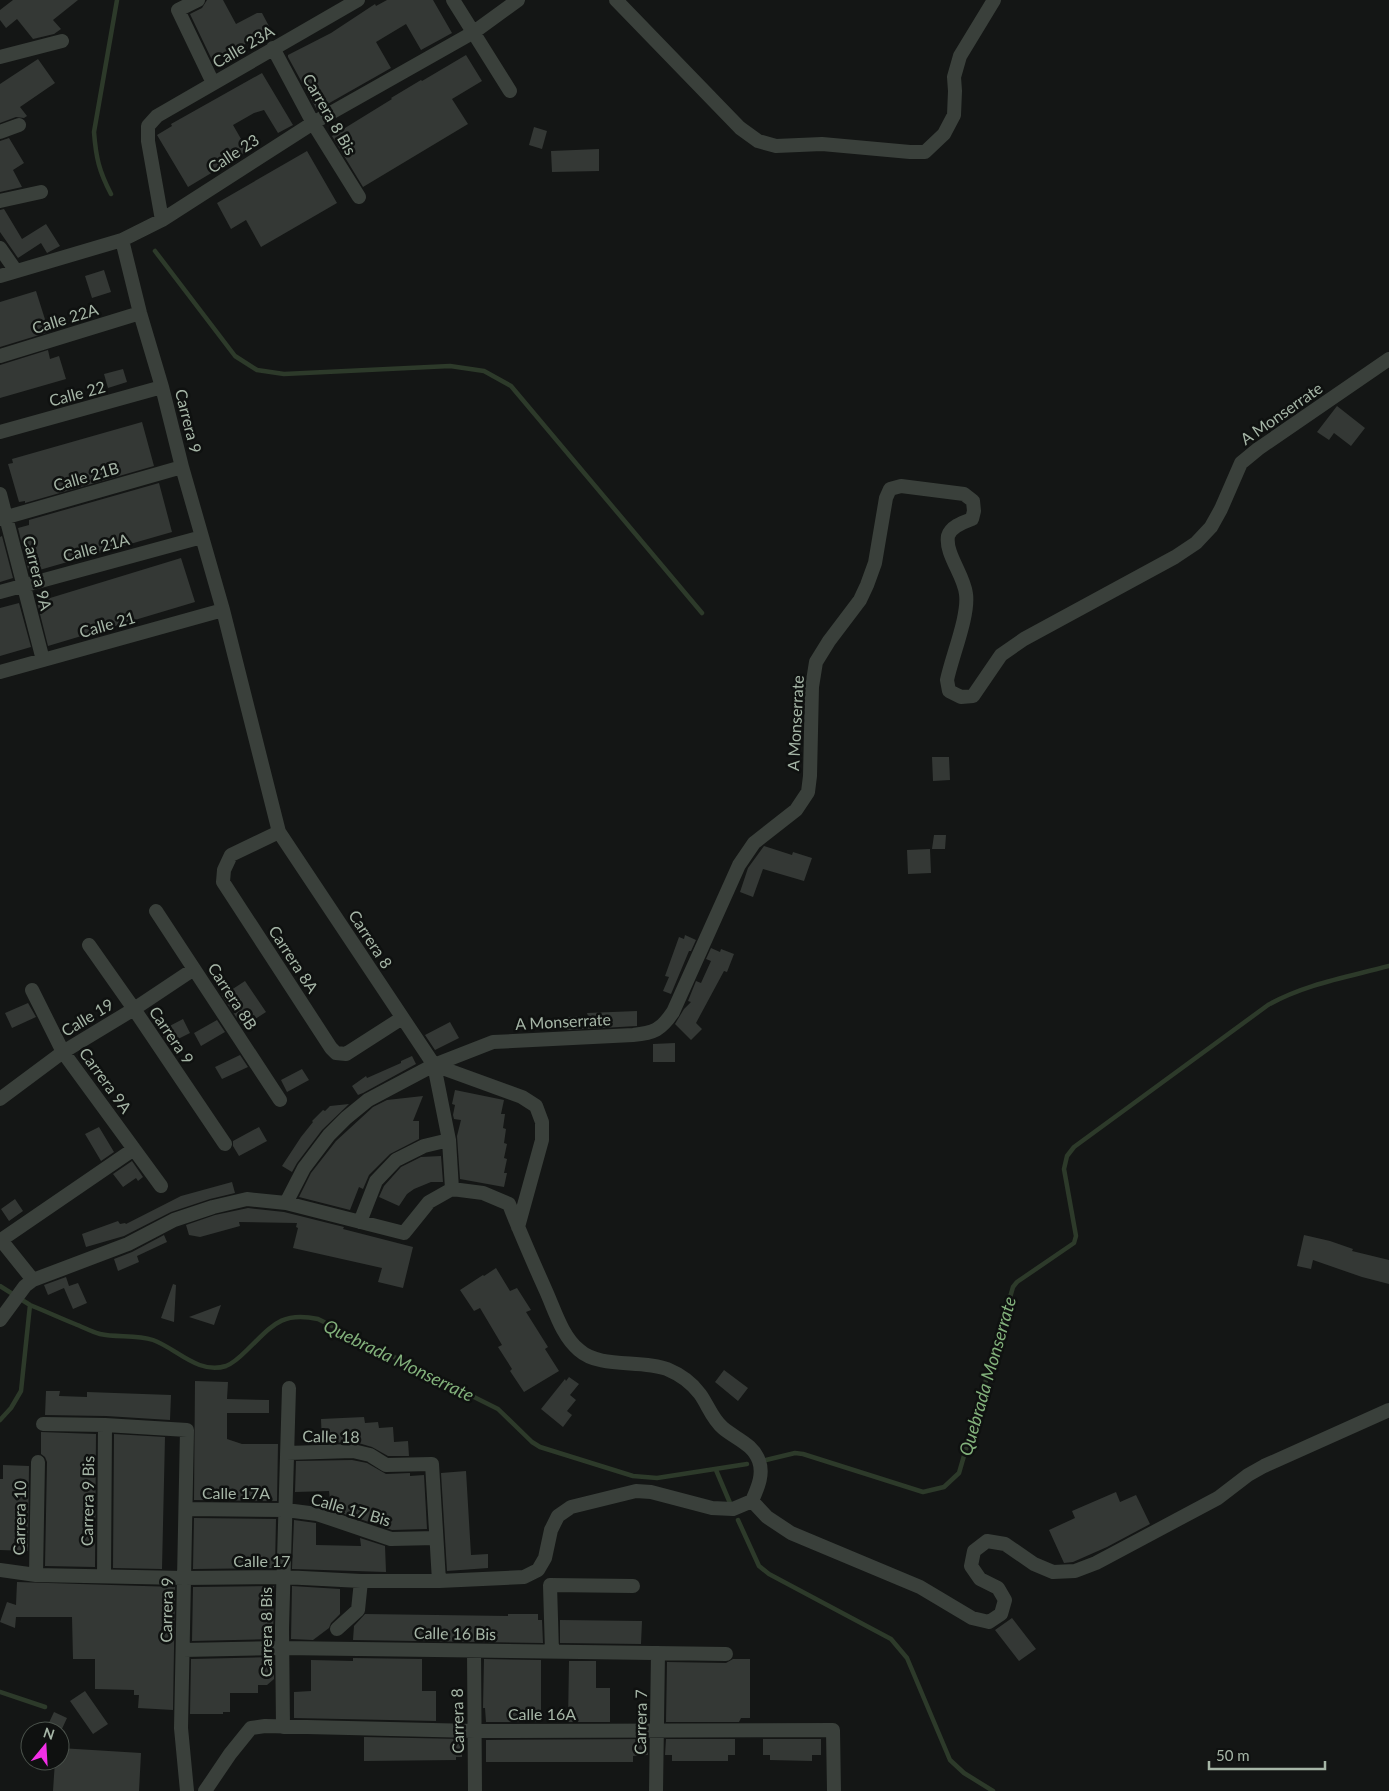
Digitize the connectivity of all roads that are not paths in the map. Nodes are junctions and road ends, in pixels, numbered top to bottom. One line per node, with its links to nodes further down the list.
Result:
1 (198, 0): 11 (street)
2 (358, 0): 9 (street, Calle 23A)
3 (453, 0): 7 (street)
4 (518, 0): 7 (street, Calle 23)
5 (616, 0): 6 (street)
6 (994, 0)
7 (474, 32): 12 (street); 13 (street, Calle 23)
8 (62, 41): 10 (street)
9 (273, 48): 11 (street, Calle 23A); 13 (street, Carrera 8 Bis)
10 (0, 57)
11 (212, 83): 19 (street, Calle 23A)
12 (510, 91)
13 (313, 122): 17 (street, Carrera 8 Bis); 19 (street, Calle 23)
14 (19, 125): 15 (street)
15 (0, 132)
16 (41, 192): 18 (street)
17 (359, 197)
18 (0, 201)
19 (162, 220): 20 (street, Calle 23)
20 (122, 240): 22 (street, Calle 23); 24 (street, Carrera 9)
21 (0, 248): 22 (street)
22 (16, 271): 23 (street, Calle 23)
23 (0, 276)
24 (140, 314): 25 (street, Calle 22A); 27 (street, Carrera 9)
25 (0, 356)
26 (1389, 359): 46 (street, A Monserrate)
27 (162, 387): 28 (street, Calle 22); 29 (street, Carrera 9)
28 (0, 432)
29 (182, 467): 31 (street, Calle 21B); 32 (street, Carrera 9)
30 (0, 494): 31 (street, Carrera 9A)
31 (3, 518): 33 (street, Carrera 9A)
32 (202, 537): 33 (street, Calle 21A); 35 (street, Carrera 9)
33 (22, 585): 34 (street, Calle 21A); 36 (street, Carrera 9A)
34 (0, 592)
35 (223, 610): 36 (street, Calle 21); 38 (street, Carrera 8)
36 (43, 660): 37 (street, Calle 21)
37 (0, 672)
38 (279, 832): 44 (street, Carrera 8); 44 (street, Carrera 8A)
39 (156, 912): 41 (street, Carrera 8B)
40 (89, 945): 43 (street, Carrera 9)
41 (194, 970): 43 (street, Calle 19); 48 (street, Carrera 8B)
42 (32, 990): 45 (street, Carrera 9A)
43 (134, 1009): 45 (street, Calle 19); 50 (street, Carrera 9)
44 (402, 1018): 46 (street, Carrera 8)
45 (63, 1052): 47 (street, Calle 19); 51 (street, Carrera 9A)
46 (434, 1065): 49 (street); 54 (street); 56 (street)
47 (0, 1099)
48 (280, 1100)
49 (449, 1140): 53 (street); 55 (street)
50 (225, 1144)
51 (134, 1149): 52 (street, Carrera 9A); 58 (street)
52 (161, 1186)
53 (452, 1189): 55 (street); 56 (street)
54 (286, 1203): 55 (street); 59 (street)
55 (360, 1222)
56 (518, 1227): 67 (street)
57 (0, 1235): 58 (street)
58 (1, 1240): 59 (street)
59 (29, 1283): 60 (street)
60 (0, 1320)
61 (289, 1388): 65 (street, Carrera 8 Bis)
62 (1389, 1410): 67 (street)
63 (43, 1424): 64 (street)
64 (105, 1426): 68 (street, Carrera 9); 73 (street, Carrera 9 Bis)
65 (287, 1453): 69 (street, Carrera 8 Bis); 70 (street, Calle 18)
66 (38, 1462): 72 (street, Carrera 10)
67 (752, 1501): 77 (street, Calle 17)
68 (186, 1509): 69 (street, Calle 17A); 75 (street, Carrera 9)
69 (286, 1510): 70 (street, Calle 17 Bis); 74 (street, Carrera 8 Bis)
70 (436, 1538): 77 (street)
71 (0, 1570): 72 (street, Calle 17)
72 (36, 1575): 73 (street, Calle 17)
73 (104, 1576): 75 (street, Calle 17)
74 (283, 1577): 75 (street, Calle 17); 76 (street, Calle 17); 80 (street, Carrera 8 Bis)
75 (184, 1578): 81 (street, Carrera 9)
76 (361, 1581): 77 (street, Calle 17); 79 (street)
77 (440, 1581)
78 (634, 1586): 83 (street)
79 (337, 1629)
80 (282, 1648): 81 (street, Calle 16 Bis); 82 (street, Calle 16 Bis); 86 (street, Carrera 8 Bis)
81 (183, 1650): 89 (street, Carrera 9)
82 (474, 1651): 83 (street, Calle 16 Bis); 88 (street, Carrera 8)
83 (552, 1652): 84 (street, Calle 16 Bis)
84 (658, 1653): 85 (street, Calle 16 Bis); 87 (street, Carrera 7)
85 (726, 1654)
86 (283, 1728): 88 (street, Calle 16A); 90 (street, Calle 16A)
87 (657, 1730): 88 (street, Calle 16A); 92 (street, Carrera 7); 93 (street, Calle 16A)
88 (474, 1731): 91 (street, Carrera 8)
89 (187, 1791)
90 (205, 1791)
91 (475, 1791)
92 (656, 1791)
93 (834, 1791)

